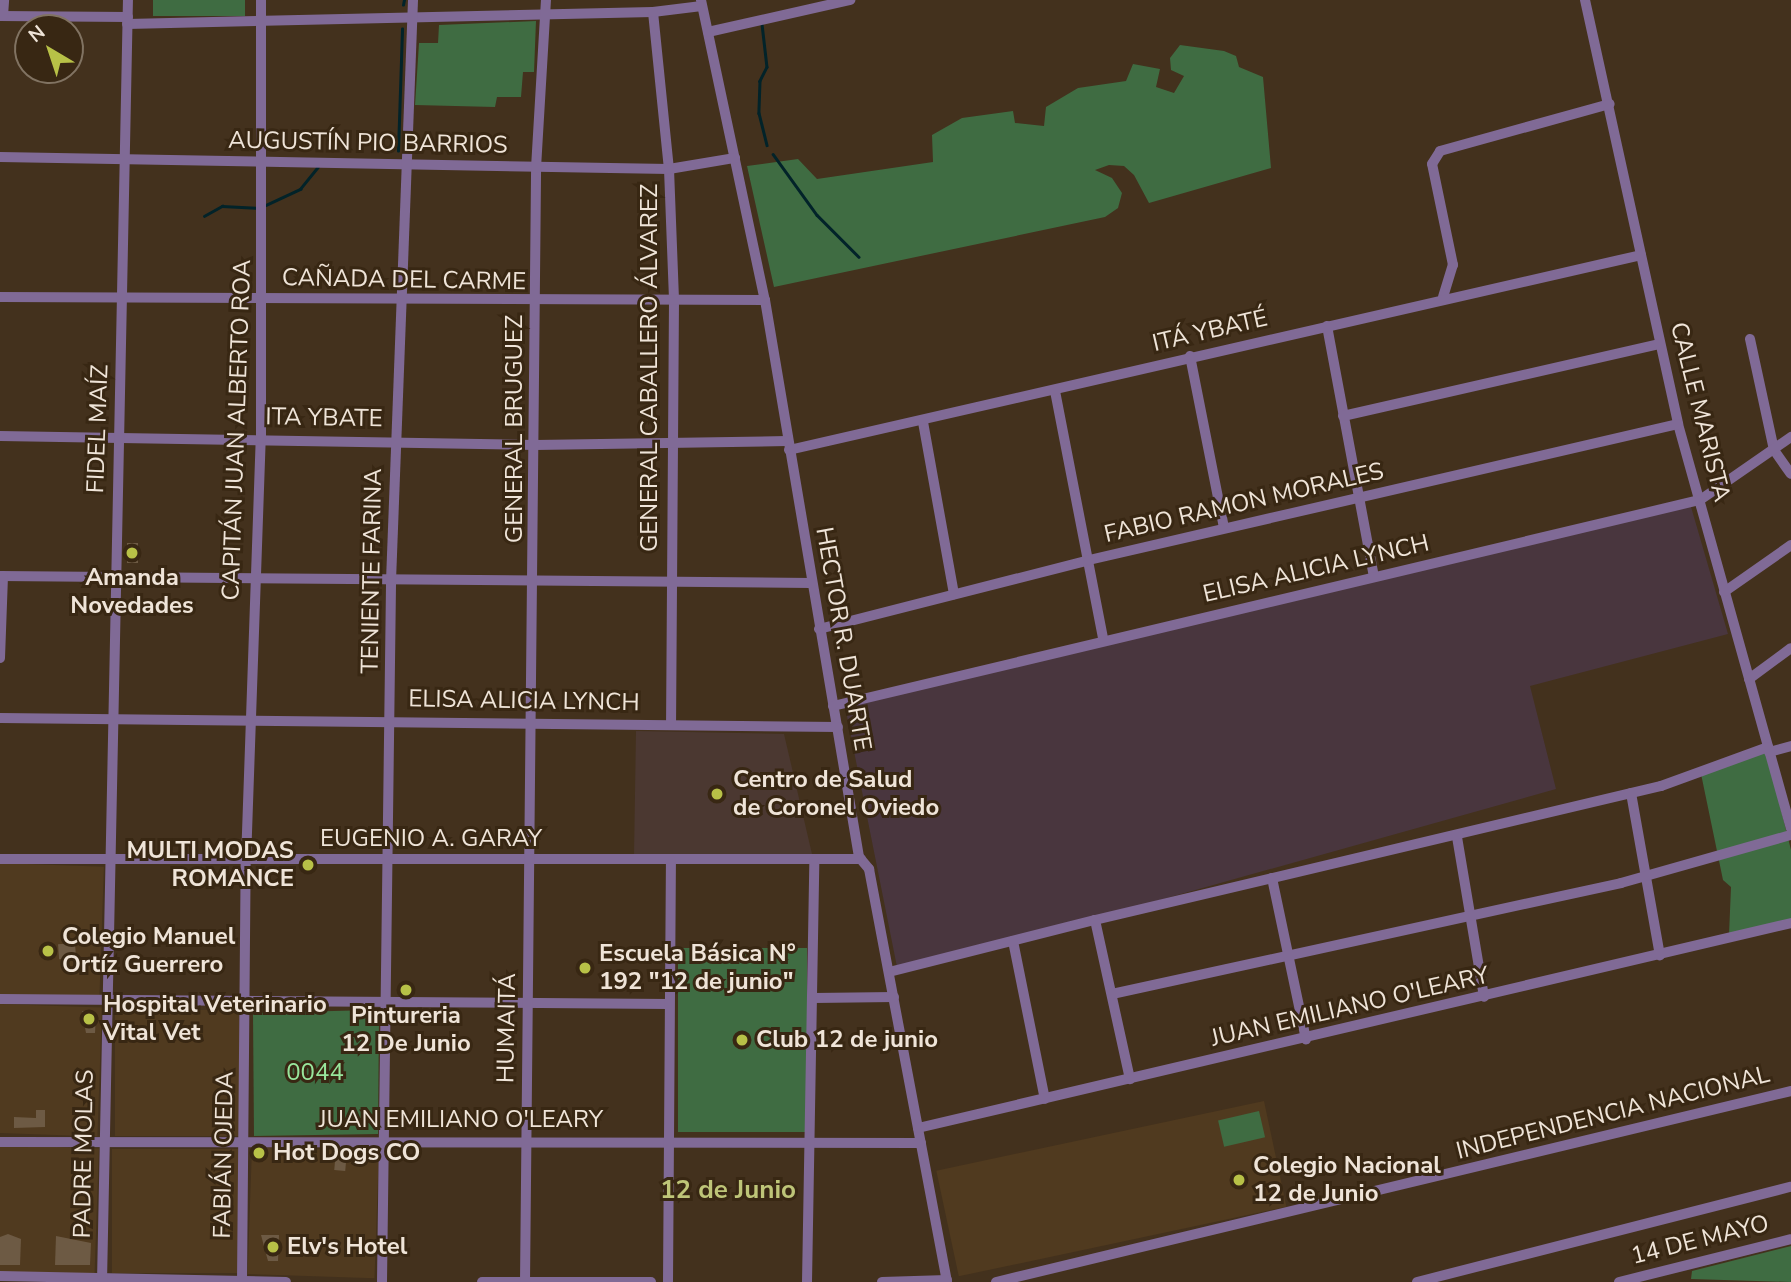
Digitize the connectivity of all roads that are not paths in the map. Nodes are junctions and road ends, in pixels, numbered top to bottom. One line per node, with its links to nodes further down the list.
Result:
1 (5, 0): 11 (street)
2 (128, 0): 13 (street, FIDEL MAÍZ)
3 (261, 0): 14 (street, CAPITÁN JUAN ALBERTO ROA)
4 (412, 0): 12 (street, TENIENTE FARINA)
5 (546, 0): 10 (street, GENERAL BRUGUEZ)
6 (850, 0): 15 (street)
7 (1585, 0): 16 (street, CALLE MARISTA)
8 (702, 3): 9 (street); 15 (street, HECTOR R. DUARTE)
9 (653, 12): 10 (street); 23 (street, GENERAL CABALLERO ÁLVAREZ)
10 (545, 15): 12 (street); 22 (street, GENERAL BRUGUEZ)
11 (2, 16): 13 (street)
12 (413, 19): 14 (street); 21 (street, TENIENTE FARINA)
13 (127, 20): 14 (street); 19 (street, FIDEL MAÍZ)
14 (261, 21): 20 (street, CAPITÁN JUAN ALBERTO ROA)
15 (708, 32): 18 (street, HECTOR R. DUARTE)
16 (1610, 104): 24 (street, CALLE MARISTA); 26 (street)
17 (0, 157): 19 (street, AUGUSTÍN PIO BARRIOS)
18 (735, 158): 23 (street, AUGUSTÍN PIO BARRIOS); 30 (street, HECTOR R. DUARTE)
19 (124, 159): 20 (street, AUGUSTÍN PIO BARRIOS); 27 (street, FIDEL MAÍZ)
20 (261, 161): 21 (street, AUGUSTÍN PIO BARRIOS); 28 (street, CAPITÁN JUAN ALBERTO ROA)
21 (405, 163): 22 (street, AUGUSTÍN PIO BARRIOS); 31 (street, TENIENTE FARINA)
22 (536, 168): 23 (street, AUGUSTÍN PIO BARRIOS); 32 (street, GENERAL BRUGUEZ)
23 (669, 169): 29 (street, GENERAL CABALLERO ÁLVAREZ)
24 (1641, 255): 26 (street, ITÁ YBATÉ); 35 (street, CALLE MARISTA)
25 (0, 297): 27 (street, CAÑADA DEL CARME)
26 (1443, 297): 33 (street, ITÁ YBATÉ)
27 (123, 298): 28 (street, CAÑADA DEL CARME); 41 (street, FIDEL MAÍZ)
28 (263, 300): 31 (street, CAÑADA DEL CARME); 44 (street, CAPITÁN JUAN ALBERTO ROA)
29 (674, 300): 30 (street, CAÑADA DEL CARME); 32 (street, CAÑADA DEL CARME); 47 (street, GENERAL CABALLERO ÁLVAREZ)
30 (765, 300): 48 (street, HECTOR R. DUARTE)
31 (399, 301): 32 (street, CAÑADA DEL CARME); 45 (street, TENIENTE FARINA)
32 (536, 302): 46 (street, GENERAL BRUGUEZ)
33 (1327, 326): 36 (street, ITÁ YBATÉ); 38 (street)
34 (1750, 339): 49 (street)
35 (1660, 344): 38 (street); 40 (street, CALLE MARISTA)
36 (1190, 356): 37 (street, ITÁ YBATÉ); 53 (street)
37 (1055, 391): 39 (street, ITÁ YBATÉ); 55 (street)
38 (1343, 416): 51 (street)
39 (923, 422): 48 (street, ITÁ YBATÉ); 65 (street)
40 (1678, 424): 51 (street, FABIO RAMON MORALES); 52 (street, CALLE MARISTA)
41 (119, 435): 42 (street, ITA YBATE); 44 (street, ITA YBATE); 57 (street, FIDEL MAÍZ)
42 (0, 436)
43 (1791, 437): 49 (street, ELISA ALICIA LYNCH)
44 (261, 438): 45 (street, ITA YBATE); 59 (street, CAPITÁN JUAN ALBERTO ROA)
45 (395, 441): 46 (street, ITÁ YBATÉ); 60 (street, TENIENTE FARINA)
46 (536, 445): 47 (street, ITÁ YBATÉ); 62 (street, GENERAL BRUGUEZ)
47 (673, 446): 48 (street, ITÁ YBATÉ); 61 (street, GENERAL CABALLERO ÁLVAREZ)
48 (788, 446): 63 (street, HECTOR R. DUARTE)
49 (1774, 450): 50 (street); 52 (street, ELISA ALICIA LYNCH)
50 (1791, 474)
51 (1360, 500): 53 (street, FABIO RAMON MORALES); 58 (street)
52 (1700, 500): 58 (street, ELISA ALICIA LYNCH); 64 (street, CALLE MARISTA)
53 (1224, 528): 55 (street, FABIO RAMON MORALES)
54 (1791, 545): 64 (street)
55 (1089, 560): 65 (street, FABIO RAMON MORALES); 67 (street)
56 (1, 576): 57 (street); 69 (street)
57 (115, 577): 59 (street); 73 (street, FIDEL MAÍZ)
58 (1374, 577): 67 (street, ELISA ALICIA LYNCH)
59 (254, 579): 60 (street); 74 (street, CAPITÁN JUAN ALBERTO ROA)
60 (391, 581): 62 (street); 75 (street, TENIENTE FARINA)
61 (672, 582): 62 (street); 63 (street); 77 (street, GENERAL CABALLERO ÁLVAREZ)
62 (535, 583): 76 (street, GENERAL BRUGUEZ)
63 (811, 583): 66 (street, HECTOR R. DUARTE)
64 (1724, 592): 70 (street, CALLE MARISTA)
65 (954, 594): 66 (street, FABIO RAMON MORALES)
66 (820, 629): 71 (street, HECTOR R. DUARTE)
67 (1103, 639): 71 (street, ELISA ALICIA LYNCH)
68 (1791, 648): 70 (street)
69 (0, 658)
70 (1749, 679): 80 (street, CALLE MARISTA)
71 (833, 706): 78 (street, HECTOR R. DUARTE)
72 (0, 718): 73 (street, ELISA ALICIA LYNCH)
73 (111, 719): 74 (street, ELISA ALICIA LYNCH); 89 (street, FIDEL MAÍZ)
74 (251, 720): 75 (street, ELISA ALICIA LYNCH); 91 (street, CAPITÁN JUAN ALBERTO ROA)
75 (391, 721): 76 (street, ELISA ALICIA LYNCH); 85 (street, TENIENTE FARINA)
76 (534, 722): 77 (street, ELISA ALICIA LYNCH); 87 (street, GENERAL BRUGUEZ)
77 (671, 724): 78 (street, ELISA ALICIA LYNCH)
78 (838, 727): 88 (street, HECTOR R. DUARTE)
79 (1791, 746): 80 (street)
80 (1768, 750): 81 (street); 82 (street, CALLE MARISTA)
81 (1631, 793): 84 (street); 93 (street)
82 (1791, 829)
83 (1791, 835): 93 (street)
84 (1457, 837): 94 (street); 95 (street)
85 (390, 858): 87 (street, EUGENIO A. GARAY); 91 (street, EUGENIO A. GARAY); 109 (street, TENIENTE FARINA)
86 (0, 859): 89 (street, EUGENIO A. GARAY)
87 (532, 859): 92 (street, EUGENIO A. GARAY); 110 (street, HUMAITÁ)
88 (862, 859): 90 (street, EUGENIO A. GARAY); 101 (street, HECTOR R. DUARTE)
89 (109, 860): 91 (street, EUGENIO A. GARAY); 107 (street, PADRE MOLAS)
90 (814, 860): 92 (street, EUGENIO A. GARAY); 105 (street)
91 (246, 861): 108 (street, FABIÁN OJEDA)
92 (670, 861): 111 (street)
93 (1644, 876): 95 (street); 99 (street)
94 (1272, 878): 96 (street); 100 (street)
95 (1470, 915): 100 (street); 104 (street)
96 (1096, 920): 98 (street); 102 (street)
97 (1791, 923): 99 (street, JUAN EMILIANO O'LEARY)
98 (1013, 941): 101 (street); 115 (street)
99 (1660, 954): 104 (street, JUAN EMILIANO O'LEARY)
100 (1287, 958): 102 (street); 112 (street)
101 (889, 972): 103 (street, HECTOR R. DUARTE)
102 (1112, 994): 113 (street)
103 (894, 997): 105 (street); 116 (street, HECTOR R. DUARTE)
104 (1484, 997): 112 (street, JUAN EMILIANO O'LEARY)
105 (814, 998): 122 (street)
106 (0, 999): 107 (street)
107 (108, 1002): 108 (street); 120 (street, PADRE MOLAS)
108 (248, 1002): 109 (street); 121 (street, FABIÁN OJEDA)
109 (389, 1003): 110 (street); 123 (street, TENIENTE FARINA)
110 (529, 1003): 111 (street); 118 (street, HUMAITÁ)
111 (669, 1004): 117 (street)
112 (1306, 1039): 113 (street, JUAN EMILIANO O'LEARY)
113 (1130, 1079): 115 (street, JUAN EMILIANO O'LEARY)
114 (1791, 1091): 139 (street, INDEPENDENCIA NACIONAL)
115 (1045, 1099): 116 (street, JUAN EMILIANO O'LEARY)
116 (918, 1128): 124 (street, HECTOR R. DUARTE)
117 (667, 1140): 118 (street, JUAN EMILIANO O'LEARY); 122 (street, JUAN EMILIANO O'LEARY); 136 (street)
118 (526, 1141): 123 (street, JUAN EMILIANO O'LEARY); 134 (street, HUMAITÁ)
119 (0, 1142): 120 (street, JUAN EMILIANO O'LEARY)
120 (105, 1142): 121 (street, JUAN EMILIANO O'LEARY); 128 (street, PADRE MOLAS)
121 (246, 1142): 123 (street, JUAN EMILIANO O'LEARY); 129 (street, FABIÁN OJEDA)
122 (811, 1142): 124 (street, JUAN EMILIANO O'LEARY); 137 (street)
123 (383, 1143): 132 (street, TENIENTE FARINA)
124 (921, 1143): 130 (street, HECTOR R. DUARTE)
125 (1791, 1187): 140 (street)
126 (1791, 1239): 141 (street, 14 DE MAYO)
127 (0, 1276): 128 (street)
128 (102, 1279): 129 (street)
129 (242, 1281): 131 (street)
130 (947, 1281): 138 (street)
131 (286, 1282)
132 (382, 1282)
133 (482, 1282): 134 (street)
134 (525, 1282): 135 (street)
135 (651, 1282)
136 (668, 1282)
137 (807, 1282)
138 (882, 1282)
139 (996, 1282)
140 (1417, 1282)
141 (1619, 1282)

